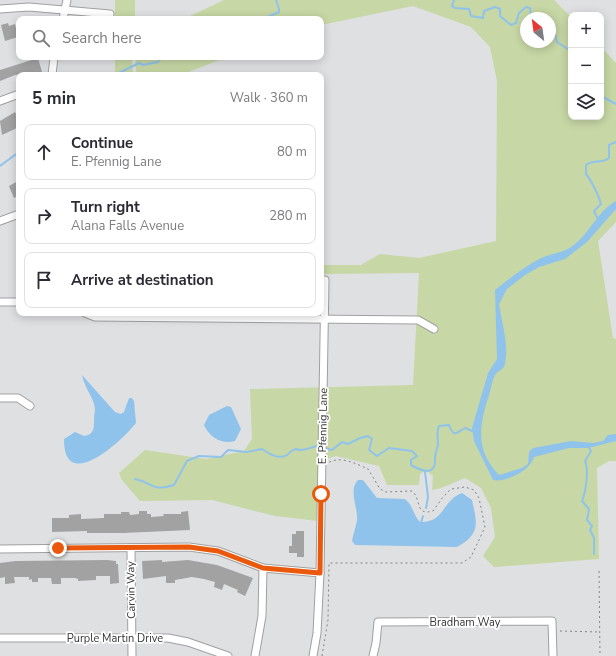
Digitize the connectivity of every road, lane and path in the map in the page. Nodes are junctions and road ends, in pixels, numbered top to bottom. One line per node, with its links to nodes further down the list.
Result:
1 (67, 0): 3 (street)
2 (0, 9): 3 (street)
3 (66, 10): 4 (street); 5 (street)
4 (110, 14)
5 (65, 16)
6 (54, 60): 7 (street)
7 (52, 72)
8 (16, 95): 9 (street)
9 (0, 101)
10 (16, 215): 11 (street)
11 (0, 221)
12 (325, 280): 16 (street, E. Pfennig Lane)
13 (0, 302): 14 (street)
14 (16, 302)
15 (92, 316): 16 (street)
16 (325, 319): 17 (street); 25 (street, E. Pfennig Lane)
17 (434, 329)
18 (0, 398): 19 (street)
19 (30, 406)
20 (328, 464): 34 (path)
21 (131, 548): 22 (street); 23 (street); 29 (street, Carvin Way)
22 (0, 549)
23 (263, 568): 25 (street); 32 (street)
24 (599, 571): 27 (path)
25 (320, 573): 33 (street, E. Pfennig Lane)
26 (560, 631): 27 (path)
27 (599, 632): 37 (path)
28 (0, 638): 29 (street, Purple Martin Drive)
29 (132, 639): 30 (street, Carvin Way); 31 (street, Purple Martin Drive)
30 (132, 656)
31 (228, 656)
32 (255, 656)
33 (313, 656)
34 (322, 656)
35 (373, 656): 36 (street, Bradham Way)
36 (552, 656)
37 (600, 656)

